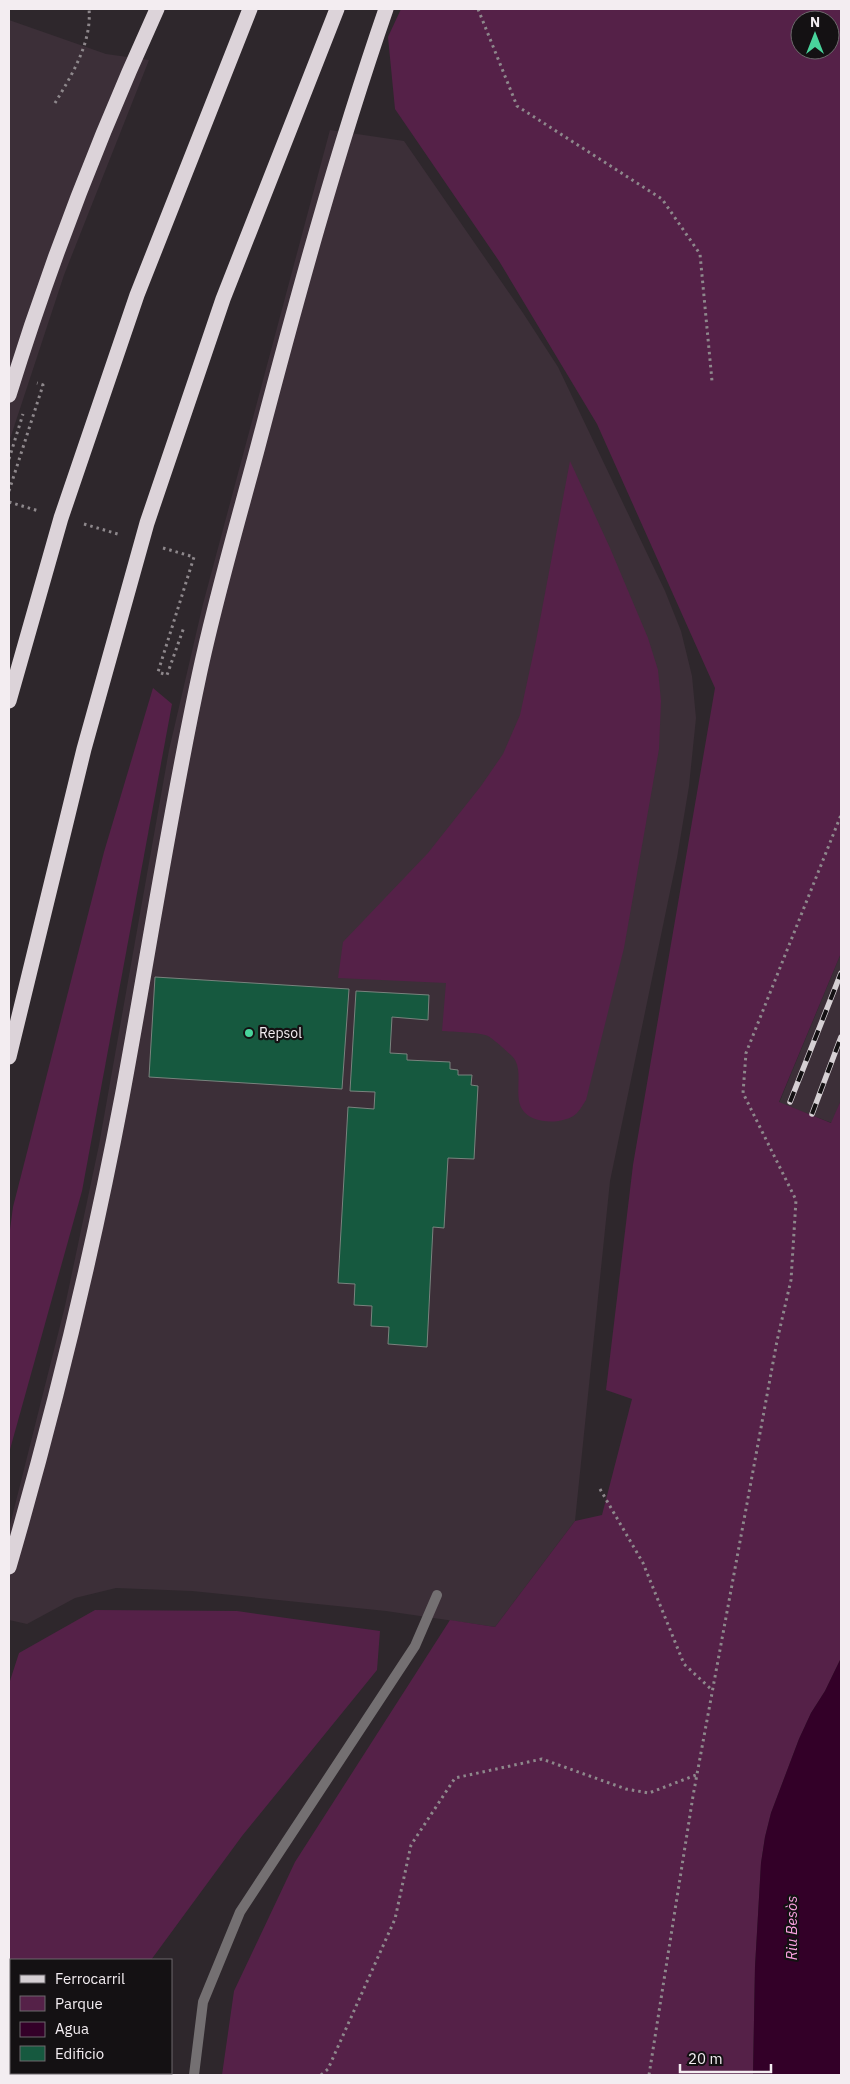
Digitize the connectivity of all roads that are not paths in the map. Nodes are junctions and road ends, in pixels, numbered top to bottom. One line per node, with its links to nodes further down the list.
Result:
1 (157, 9): 5 (highway)
2 (250, 9): 6 (highway)
3 (337, 9): 7 (highway)
4 (386, 9): 8 (highway)
5 (9, 395)
6 (9, 700)
7 (9, 1058)
8 (9, 1567)
9 (437, 1596): 10 (lane)
10 (194, 2075)

